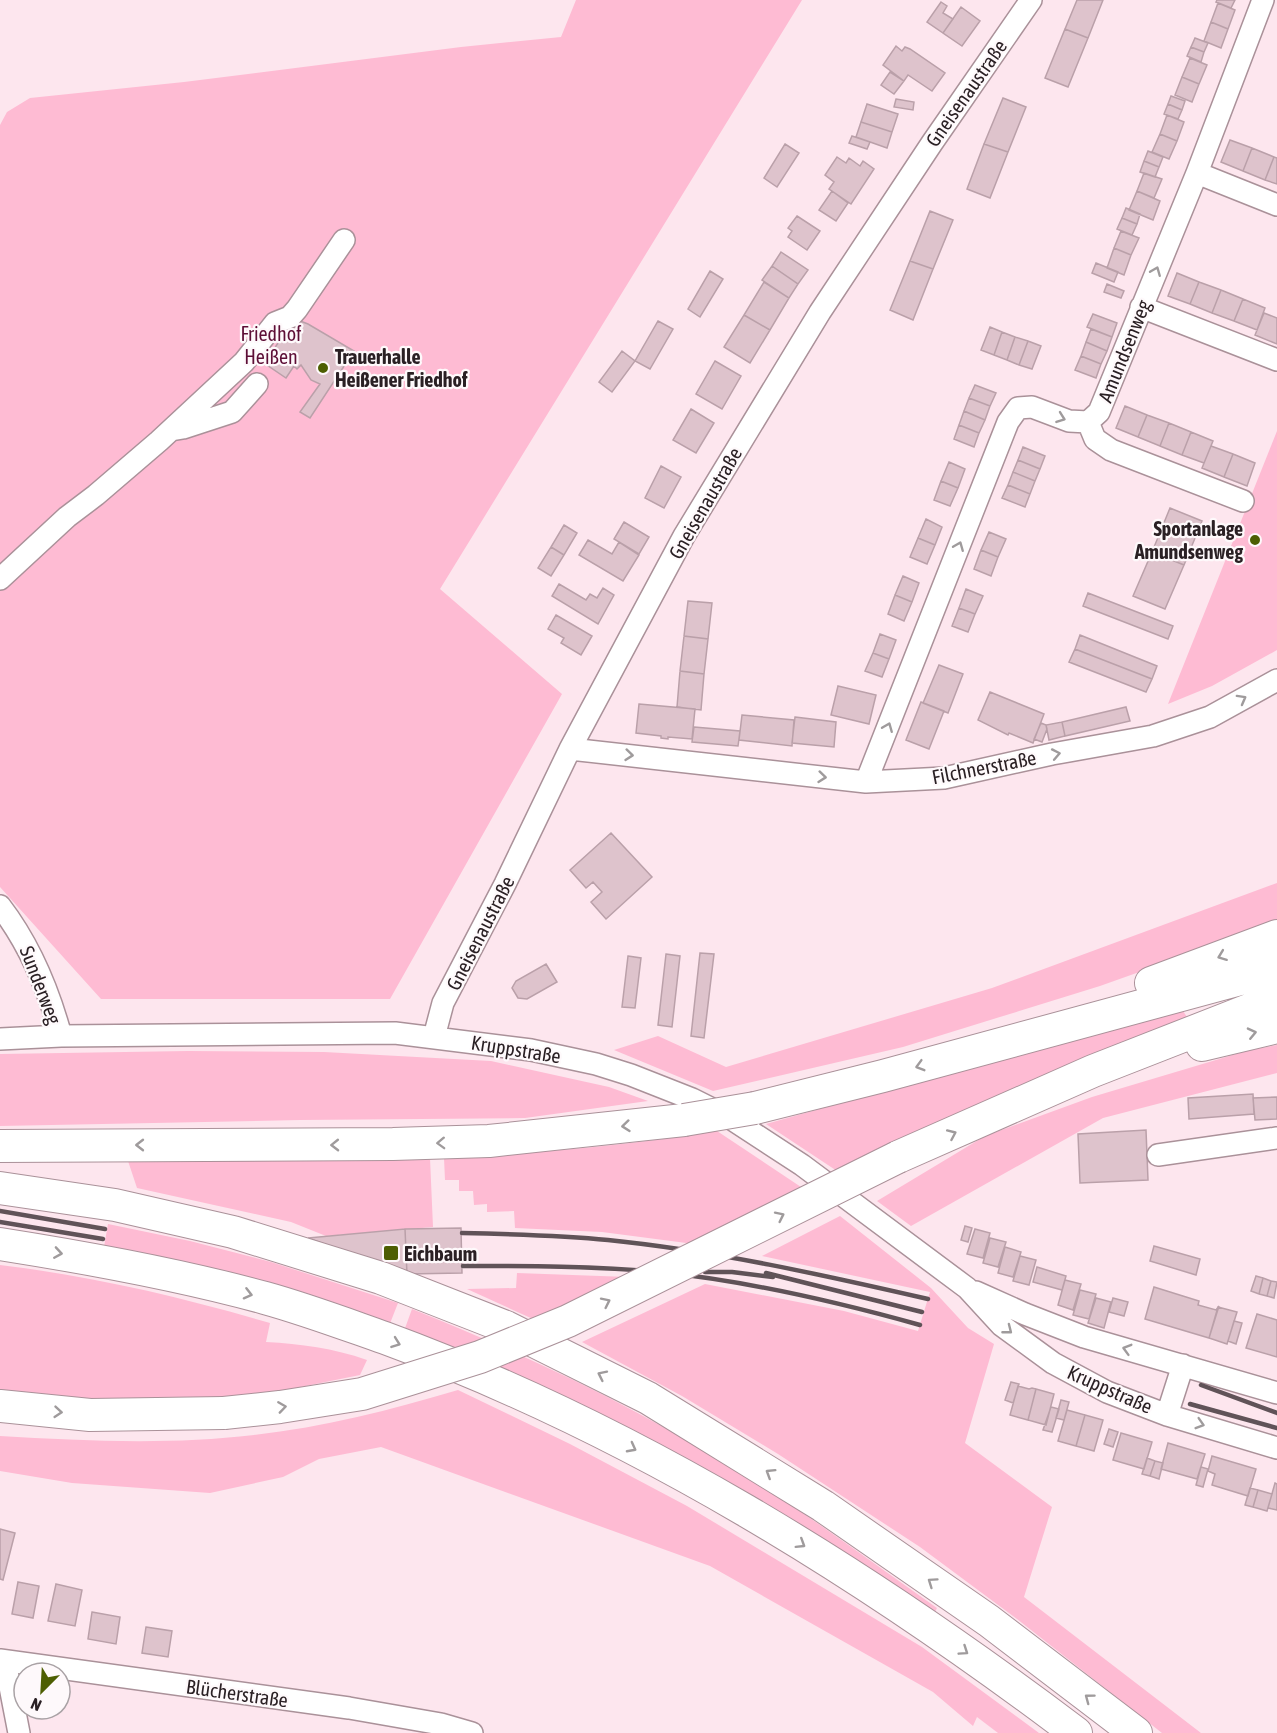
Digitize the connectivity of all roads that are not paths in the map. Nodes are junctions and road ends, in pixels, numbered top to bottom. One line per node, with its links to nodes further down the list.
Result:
1 (1031, 0): 14 (street, Gneisenaustraße)
2 (1263, 0): 3 (street, Amundsenweg)
3 (1197, 172): 4 (street); 6 (street, Amundsenweg, one-way to 3)
4 (1277, 205)
5 (344, 240): 10 (street)
6 (1141, 307): 7 (street); 9 (street, Amundsenweg)
7 (1277, 360)
8 (257, 384): 10 (street)
9 (1088, 422): 11 (street); 15 (street, Amundsenweg, one-way to 9)
10 (169, 430): 12 (street)
11 (1243, 501)
12 (0, 579)
13 (1277, 680): 15 (street, Filchnerstraße, one-way to 13)
14 (570, 749): 15 (street, Filchnerstraße, one-way to 15); 22 (street, Gneisenaustraße)
15 (866, 782)
16 (0, 906): 21 (street, Sunderweg)
17 (1277, 936): 24 (highway, one-way to 24)
18 (1277, 969): 24 (highway)
19 (1277, 999): 25 (highway)
20 (1277, 1027): 25 (highway, one-way to 20)
21 (60, 1036): 22 (street, Kruppstraße); 23 (street, Kruppstraße)
22 (434, 1037): 31 (street, Kruppstraße)
23 (0, 1039)
24 (976, 1050): 27 (highway, one-way to 27, bridge)
25 (1093, 1071): 34 (highway, one-way to 25, bridge)
26 (1277, 1138): 28 (street)
27 (0, 1146)
28 (1158, 1155)
29 (0, 1188): 41 (highway, one-way to 29)
30 (0, 1244): 40 (highway, one-way to 40)
31 (967, 1288): 32 (street, Kruppstraße, one-way to 31); 35 (street, Kruppstraße, one-way to 35)
32 (1183, 1365): 33 (street, Kruppstraße); 35 (street)
33 (1277, 1393)
34 (0, 1407)
35 (1167, 1414): 36 (street, Kruppstraße, one-way to 36)
36 (1277, 1448)
37 (2, 1661): 38 (street); 39 (street, Blücherstraße)
38 (19, 1733)
39 (472, 1733)
40 (1076, 1733)
41 (1136, 1733)

